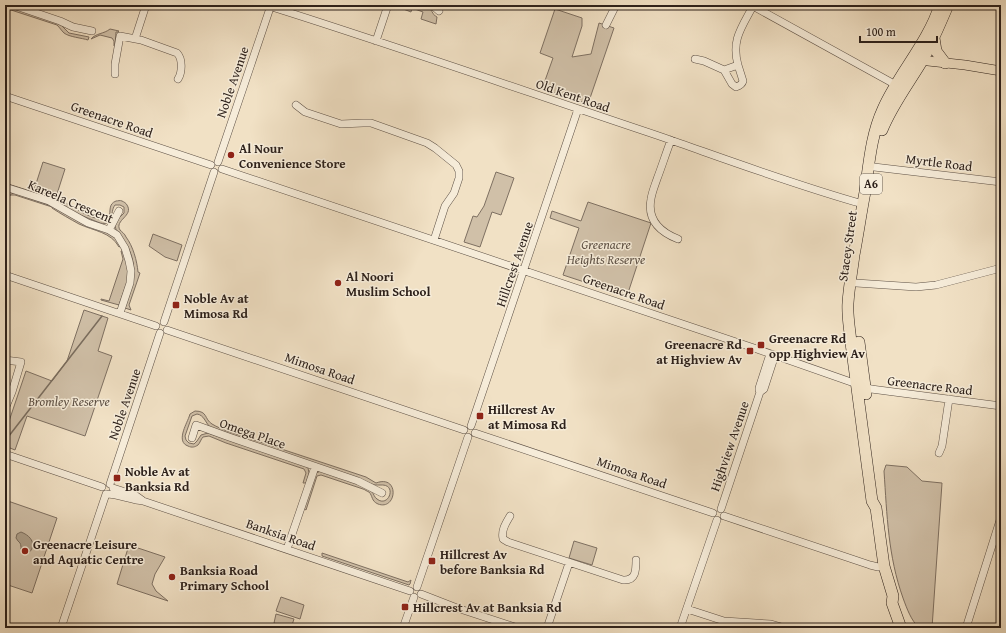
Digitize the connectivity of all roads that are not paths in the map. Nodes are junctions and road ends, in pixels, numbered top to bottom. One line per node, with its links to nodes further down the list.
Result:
1 (13, 5): 12 (street)
2 (146, 5): 14 (street)
3 (388, 5): 15 (street)
4 (432, 5): 10 (street)
5 (616, 5): 11 (street)
6 (752, 5): 19 (street); 24 (street)
7 (940, 5): 17 (highway, Stacey Street / A6)
8 (948, 5): 13 (highway, Stacey Street / A6)
9 (271, 7): 15 (street, Old Kent Road); 29 (street, Noble Avenue)
10 (439, 11)
11 (606, 25)
12 (92, 32)
13 (934, 38): 17 (highway, Stacey Street / A6); 18 (highway)
14 (135, 39): 22 (street); 23 (street)
15 (376, 41): 27 (street, Old Kent Road)
16 (695, 58): 20 (street)
17 (918, 58): 18 (main road); 24 (highway, Stacey Street / A6); 30 (highway, Stacey Street / A6)
18 (945, 63): 21 (main road)
19 (738, 64): 20 (street); 20 (street)
20 (724, 70)
21 (1001, 71)
22 (115, 74)
23 (178, 79)
24 (896, 85): 33 (highway, Stacey Street / A6)
25 (5, 96): 29 (street, Greenacre Road)
26 (296, 105): 37 (street)
27 (578, 109): 28 (street, Old Kent Road); 39 (street, Hillcrest Avenue)
28 (670, 140): 33 (street, Old Kent Road); 36 (street)
29 (214, 166): 37 (street, Greenacre Road); 43 (street, Noble Avenue)
30 (874, 167): 31 (street, Myrtle Road); 41 (highway, Stacey Street / A6)
31 (1001, 182)
32 (5, 187): 35 (street, Kareela Crescent)
33 (863, 204): 49 (highway, Stacey Street / A6)
34 (118, 211): 35 (street)
35 (109, 230): 42 (street, Kareela Crescent)
36 (678, 239)
37 (434, 240): 39 (street, Greenacre Road)
38 (1001, 268): 41 (street)
39 (524, 270): 47 (street, Greenacre Road); 53 (street, Hillcrest Avenue)
40 (5, 275): 42 (street)
41 (856, 283): 49 (highway, Stacey Street / A6)
42 (120, 313): 44 (street)
43 (164, 322): 44 (street); 45 (street)
44 (156, 326): 46 (street)
45 (167, 330): 46 (street); 54 (street, Mimosa Road)
46 (160, 333): 60 (street, Noble Avenue)
47 (772, 354): 49 (street, Greenacre Road); 62 (street, Highview Avenue)
48 (5, 360): 52 (street)
49 (861, 386): 50 (street, Greenacre Road); 71 (highway, Stacey Street / A6)
50 (949, 399): 51 (street, Greenacre Road); 57 (street)
51 (1001, 406)
52 (5, 409)
53 (472, 426): 54 (street); 55 (street)
54 (466, 433): 55 (street); 72 (street)
55 (475, 433): 63 (street, Mimosa Road)
56 (192, 438): 59 (street, Omega Place)
57 (939, 453)
58 (5, 454): 60 (street, Banksia Road)
59 (315, 466): 61 (street, Omega Place); 68 (street)
60 (108, 489): 68 (street, Banksia Road); 79 (street, Noble Avenue)
61 (382, 493)
62 (721, 509): 63 (street); 65 (street)
63 (713, 512): 67 (street)
64 (510, 516): 70 (street)
65 (724, 516): 67 (street); 71 (street)
66 (1001, 517): 88 (street)
67 (717, 520): 77 (street)
68 (286, 549): 73 (street, Banksia Road)
69 (636, 560): 70 (street)
70 (569, 562): 82 (street)
71 (884, 566): 75 (highway, Stacey Street / A6)
72 (417, 587): 73 (street); 74 (street)
73 (412, 594): 74 (street); 80 (street)
74 (421, 594): 78 (street)
75 (892, 596): 76 (highway, Stacey Street / A6); 87 (highway, Stacey Street / A6)
76 (893, 607): 85 (street, Stacey Street); 86 (highway, Stacey Street / A6)
77 (687, 609): 83 (street); 84 (street)
78 (504, 626): 81 (street)
79 (61, 628)
80 (403, 628)
81 (518, 628)
82 (547, 628)
83 (680, 628)
84 (786, 628)
85 (896, 628)
86 (901, 628)
87 (909, 628)
88 (966, 628)

